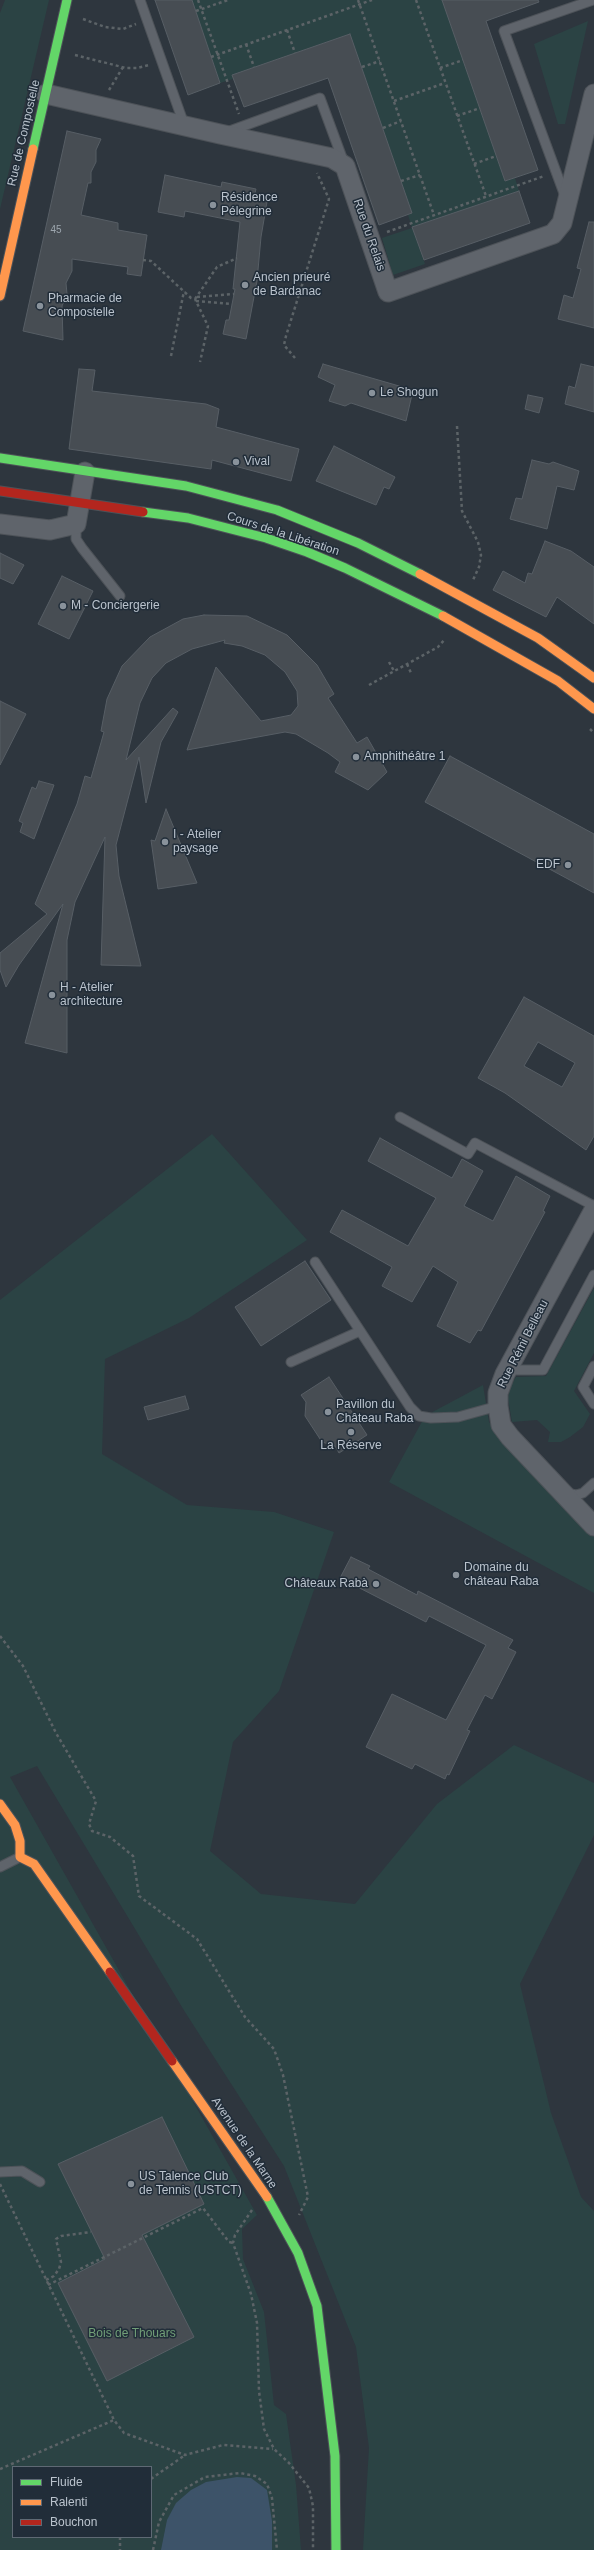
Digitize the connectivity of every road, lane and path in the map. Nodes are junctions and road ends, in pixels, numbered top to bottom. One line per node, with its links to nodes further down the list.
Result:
1 (67, 0): 12 (main road, Rue de Compostelle)
2 (140, 0): 13 (lane)
3 (198, 0): 10 (path)
4 (228, 0): 10 (path)
5 (358, 0): 9 (path)
6 (372, 0): 9 (path)
7 (416, 0): 26 (path)
8 (593, 0): 43 (lane)
9 (360, 4): 14 (path); 22 (path)
10 (202, 9): 11 (path); 18 (path)
11 (196, 11)
12 (63, 14): 13 (path); 16 (main road, Rue de Compostelle)
13 (147, 20): 21 (lane)
14 (287, 30): 15 (path); 17 (path)
15 (246, 44): 18 (path); 24 (path)
16 (55, 50): 23 (path); 28 (main road, Rue de Compostelle)
17 (295, 53)
18 (218, 54): 19 (path); 35 (path)
19 (211, 56)
20 (463, 60): 26 (path)
21 (162, 61): 23 (path); 36 (lane)
22 (380, 61): 25 (path); 30 (path)
23 (123, 67): 31 (path)
24 (254, 67)
25 (362, 67)
26 (440, 68): 27 (path)
27 (445, 83): 30 (path); 33 (path)
28 (46, 94): 31 (street); 54 (main road, Rue de Compostelle)
29 (594, 94): 47 (street, Rue du Relais)
30 (394, 101): 34 (path)
31 (104, 108): 36 (street)
32 (480, 108): 33 (path)
33 (457, 116): 41 (path)
34 (401, 121): 37 (path); 44 (path)
35 (243, 126): 38 (lane); 42 (lane)
36 (185, 127): 38 (street)
37 (383, 128)
38 (220, 134): 39 (street)
39 (308, 153): 42 (street); 58 (path)
40 (496, 156): 41 (path)
41 (474, 164): 46 (path)
42 (345, 166): 49 (street, Rue du Relais)
43 (556, 171): 46 (path); 47 (lane)
44 (420, 175): 45 (path); 48 (path)
45 (401, 181)
46 (486, 196): 48 (path)
47 (566, 201): 49 (street, Rue du Relais)
48 (434, 215): 49 (path)
49 (370, 238)
50 (237, 258): 55 (path)
51 (143, 260): 52 (path)
52 (184, 291): 55 (path); 57 (path)
53 (234, 294): 55 (path)
54 (0, 296)
55 (196, 299): 56 (path); 59 (path)
56 (232, 304)
57 (171, 356)
58 (295, 358)
59 (200, 362)
60 (457, 426): 71 (path)
61 (0, 458): 62 (main road, Cours de la Libération)
62 (85, 472): 63 (main road); 66 (street); 69 (main road, Cours de la Libération)
63 (40, 474)
64 (0, 491): 66 (main road, Cours de la Libération)
65 (110, 498): 66 (main road)
66 (80, 502): 68 (street); 80 (main road, Cours de la Libération)
67 (0, 524): 68 (street)
68 (76, 524): 72 (lane)
69 (312, 524): 70 (main road); 78 (main road, Cours de la Libération)
70 (291, 525)
71 (471, 583)
72 (120, 596)
73 (444, 641): 75 (path)
74 (389, 662): 76 (path)
75 (407, 664): 76 (path); 77 (path)
76 (394, 671): 79 (path)
77 (411, 673)
78 (594, 678)
79 (368, 685)
80 (594, 709)
81 (589, 728): 82 (path)
82 (594, 733)
83 (400, 1117): 84 (lane)
84 (594, 1206)
85 (594, 1210): 91 (street, Rue Rémi Belleau)
86 (314, 1262): 88 (lane)
87 (594, 1275): 91 (lane)
88 (360, 1331): 89 (lane); 93 (lane)
89 (291, 1362)
90 (594, 1366): 92 (lane)
91 (507, 1370): 93 (street, Rue Rémi Belleau)
92 (594, 1404)
93 (498, 1406): 95 (street, Rue Rémi Belleau)
94 (594, 1483): 95 (lane)
95 (563, 1492): 96 (street, Rue Rémi Belleau)
96 (594, 1526)
97 (0, 1636): 105 (path)
98 (0, 1804): 99 (main road)
99 (20, 1857): 100 (lane); 104 (main road, Avenue de la Marne)
100 (0, 1867)
101 (0, 2172): 102 (lane)
102 (40, 2182)
103 (0, 2184): 108 (path)
104 (268, 2200): 107 (path); 120 (main road, Avenue de la Marne)
105 (298, 2218)
106 (91, 2232): 108 (path)
107 (233, 2243): 109 (path); 111 (path)
108 (46, 2280): 109 (path)
109 (48, 2285): 110 (path)
110 (114, 2420): 112 (path); 113 (path)
111 (274, 2449): 112 (path); 119 (path)
112 (185, 2455): 114 (path)
113 (0, 2469)
114 (152, 2478)
115 (120, 2538): 116 (path)
116 (120, 2550)
117 (153, 2550): 118 (path)
118 (277, 2550)
119 (312, 2550)
120 (336, 2550)

